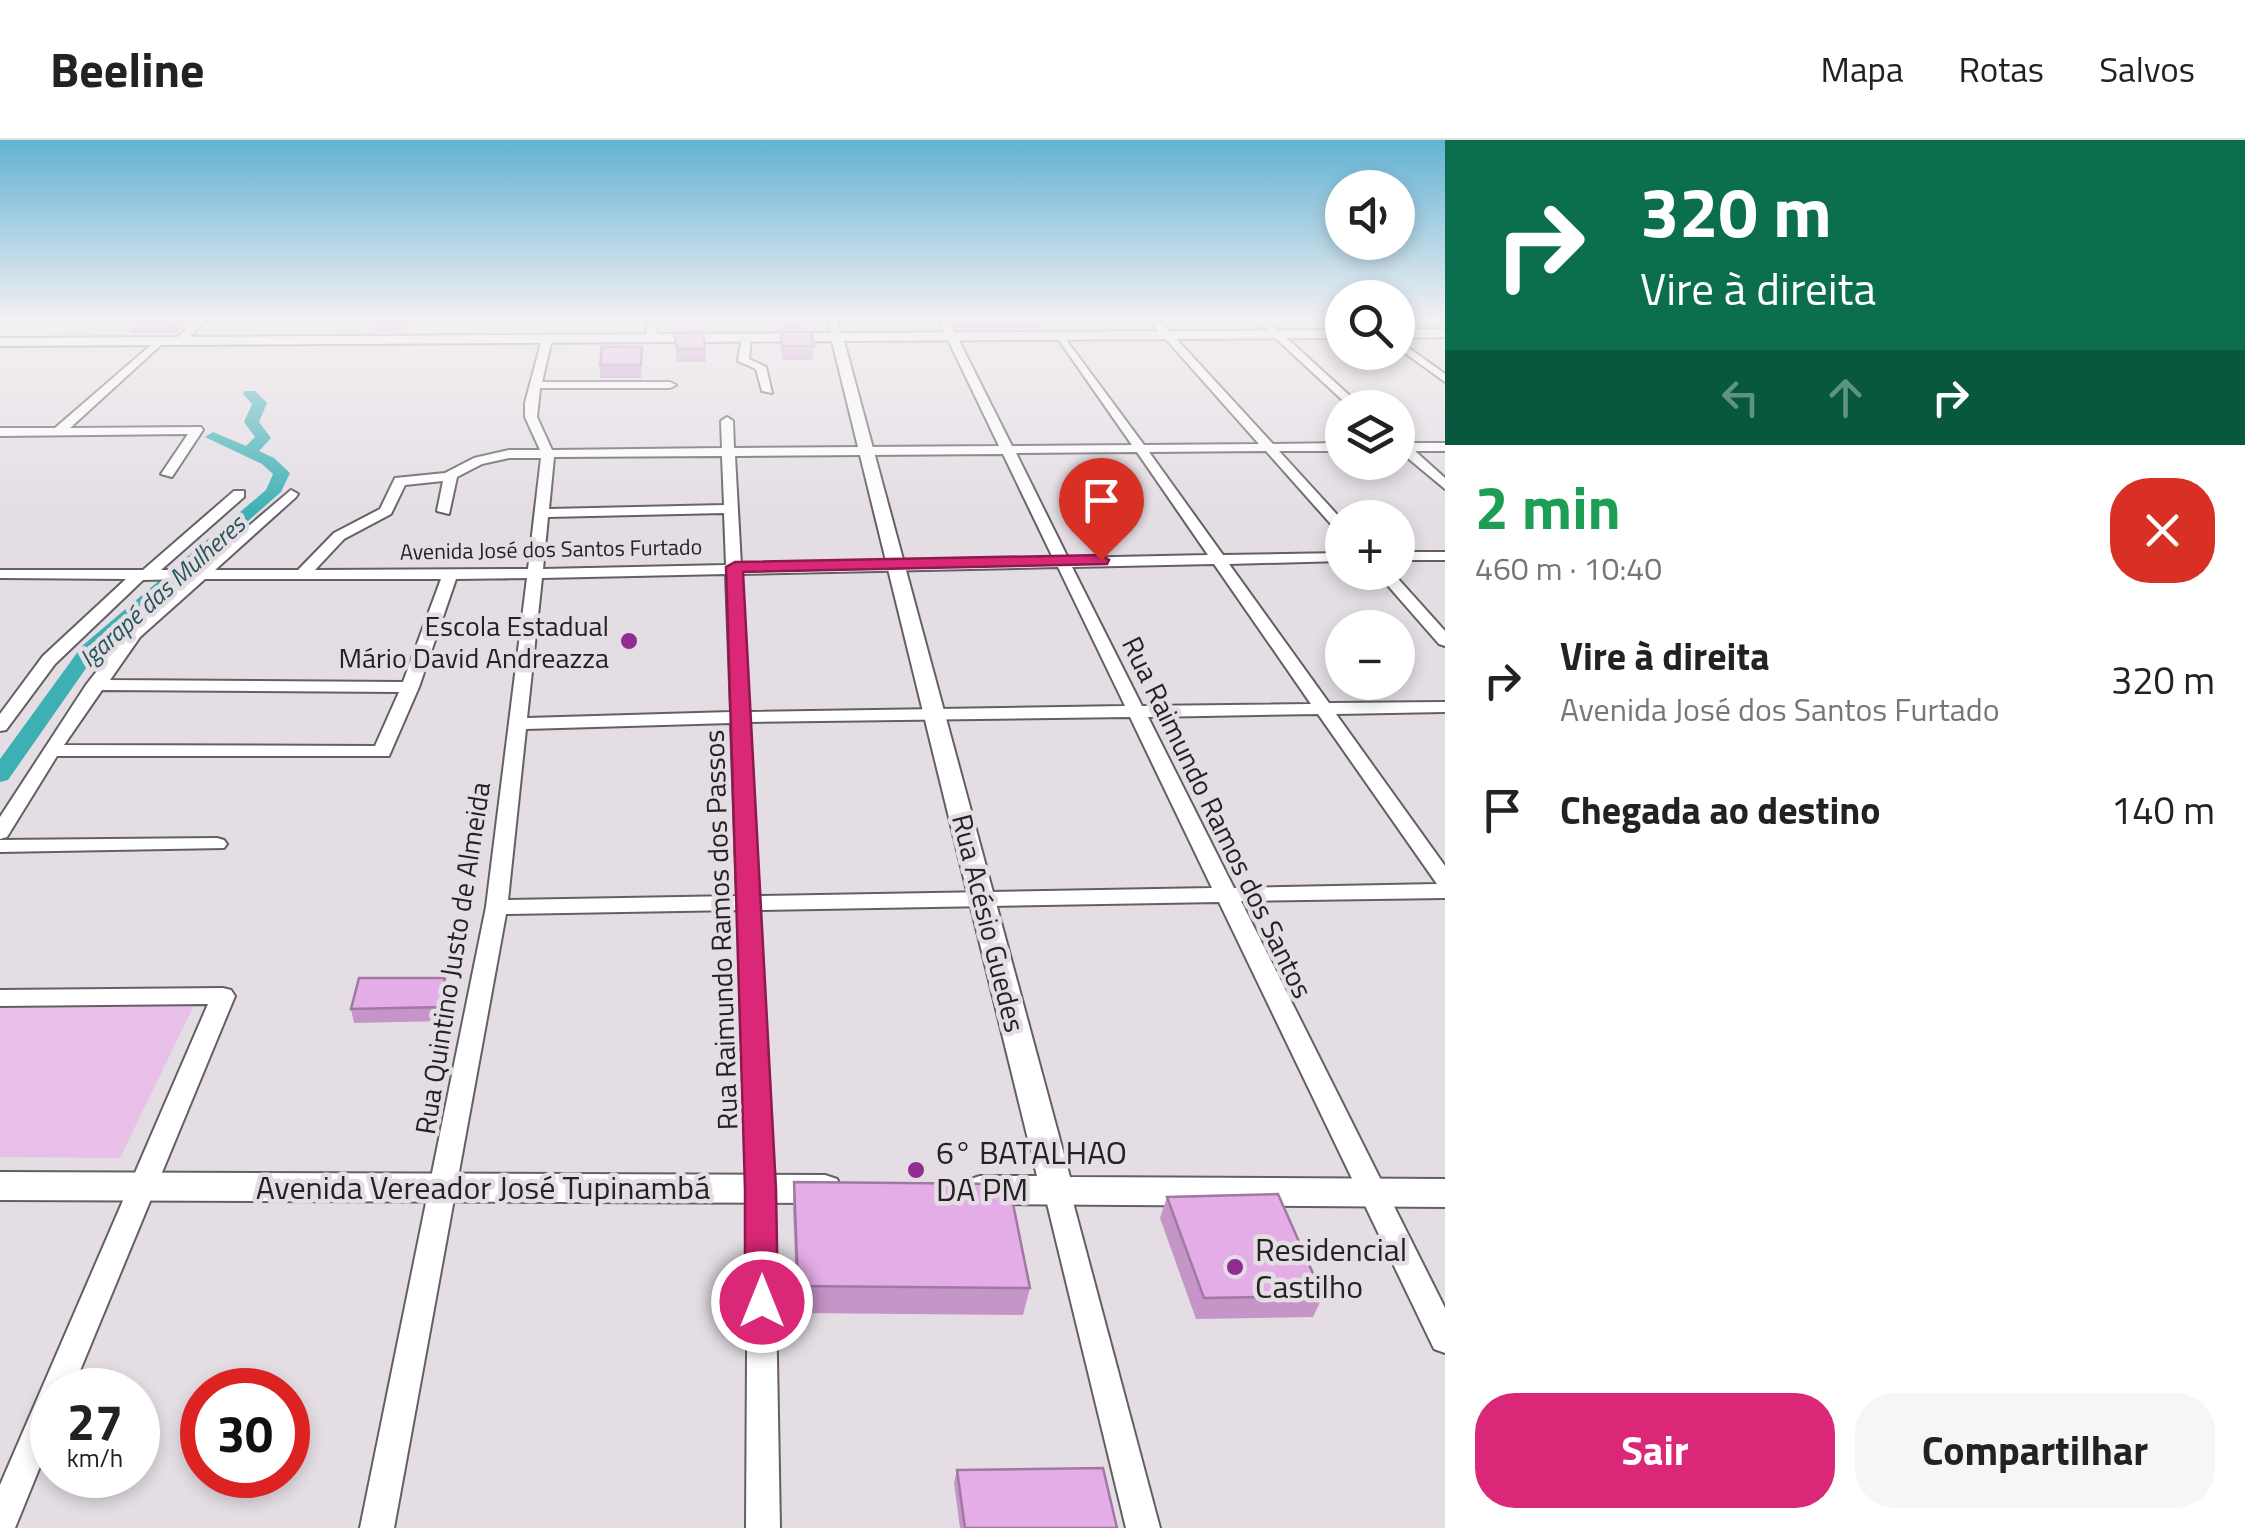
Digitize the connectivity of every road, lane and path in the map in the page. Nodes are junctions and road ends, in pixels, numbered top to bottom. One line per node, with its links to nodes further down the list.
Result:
1 (112, 384): 12 (street)
2 (766, 384): 9 (street)
3 (850, 384): 19 (street, Rua Acésio Guedes)
4 (974, 384): 18 (street, Rua Raimundo Ramos dos Santos)
5 (1095, 384): 16 (street)
6 (1212, 384): 17 (street)
7 (535, 385): 8 (street); 21 (street, Rua Quintino Justo de Almeida)
8 (670, 386)
9 (768, 391)
10 (727, 421): 20 (street, Rua Raimundo Ramos dos Passos)
11 (0, 432): 12 (street)
12 (59, 432): 23 (street)
13 (1415, 446): 15 (street)
14 (1325, 447): 17 (street)
15 (1445, 447)
16 (1140, 448): 17 (street); 18 (street); 35 (street)
17 (1270, 448): 29 (street)
18 (1007, 450): 19 (street); 36 (street, Rua Raimundo Ramos dos Santos)
19 (868, 451): 20 (street); 37 (street, Rua Acésio Guedes)
20 (728, 452): 21 (street); 28 (street, Rua Raimundo Ramos dos Passos)
21 (548, 454): 24 (street); 31 (street, Rua Quintino Justo de Almeida)
22 (1415, 460): 25 (street)
23 (167, 474)
24 (452, 476): 30 (street); 44 (street)
25 (1445, 485)
26 (239, 494): 42 (street)
27 (291, 494): 43 (street)
28 (730, 509): 31 (street); 38 (street, Rua Raimundo Ramos dos Passos)
29 (1325, 509)
30 (444, 511)
31 (541, 513): 39 (street, Rua Quintino Justo de Almeida)
32 (1415, 556): 33 (street)
33 (1445, 556)
34 (1325, 557): 35 (street, Avenida José dos Santos Furtado)
35 (1218, 559): 36 (street, Avenida José dos Santos Furtado); 50 (street)
36 (1062, 561): 37 (street, Avenida José dos Santos Furtado); 51 (street, Rua Raimundo Ramos dos Santos)
37 (898, 564): 38 (street, Avenida José dos Santos Furtado); 52 (street, Rua Acésio Guedes)
38 (735, 567): 39 (street, Avenida José dos Santos Furtado); 53 (street, Rua Raimundo Ramos dos Passos)
39 (536, 572): 41 (street, Avenida José dos Santos Furtado); 55 (street, Rua Quintino Justo de Almeida)
40 (0, 574): 42 (street, Avenida José dos Santos Furtado)
41 (450, 574): 44 (street, Avenida José dos Santos Furtado); 48 (street)
42 (147, 576): 43 (street, Avenida José dos Santos Furtado); 54 (street)
43 (196, 576): 44 (street, Avenida José dos Santos Furtado); 47 (street)
44 (301, 576)
45 (1399, 590): 46 (street)
46 (1445, 641)
47 (95, 685): 48 (street); 56 (street)
48 (410, 687): 56 (street)
49 (1445, 708): 50 (street)
50 (1324, 709): 51 (street); 60 (street)
51 (1136, 712): 52 (street); 62 (street, Rua Raimundo Ramos dos Santos)
52 (936, 714): 53 (street); 63 (street, Rua Acésio Guedes)
53 (741, 716): 55 (street); 64 (street, Rua Raimundo Ramos dos Passos)
54 (1, 723)
55 (519, 724): 65 (street, Rua Quintino Justo de Almeida)
56 (51, 750): 57 (street)
57 (0, 833)
58 (217, 844): 59 (street)
59 (0, 846)
60 (1445, 881)
61 (1445, 890): 62 (street)
62 (1225, 892): 63 (street); 74 (street, Rua Raimundo Ramos dos Santos)
63 (982, 896): 64 (street); 73 (street, Rua Acésio Guedes)
64 (748, 900): 65 (street); 70 (street, Rua Raimundo Ramos dos Passos)
65 (497, 908): 69 (street, Rua Quintino Justo de Almeida)
66 (0, 998): 67 (street)
67 (144, 1185): 68 (street, Avenida Vereador José Tupinambá); 69 (street, Avenida Vereador José Tupinambá); 77 (street)
68 (0, 1186)
69 (444, 1187): 70 (street, Avenida Vereador José Tupinambá); 80 (street, Rua Quintino Justo de Almeida)
70 (761, 1189): 71 (street, Avenida Vereador José Tupinambá); 81 (street, Rua Raimundo Ramos dos Passos)
71 (860, 1189)
72 (938, 1190): 73 (street)
73 (1057, 1190): 74 (street); 82 (street, Rua Acésio Guedes)
74 (1373, 1192): 75 (street); 76 (street, Rua Raimundo Ramos dos Santos)
75 (1445, 1193)
76 (1445, 1339)
77 (66, 1368)
78 (30, 1452): 79 (street)
79 (0, 1524)
80 (377, 1528)
81 (763, 1528)
82 (1143, 1528)

